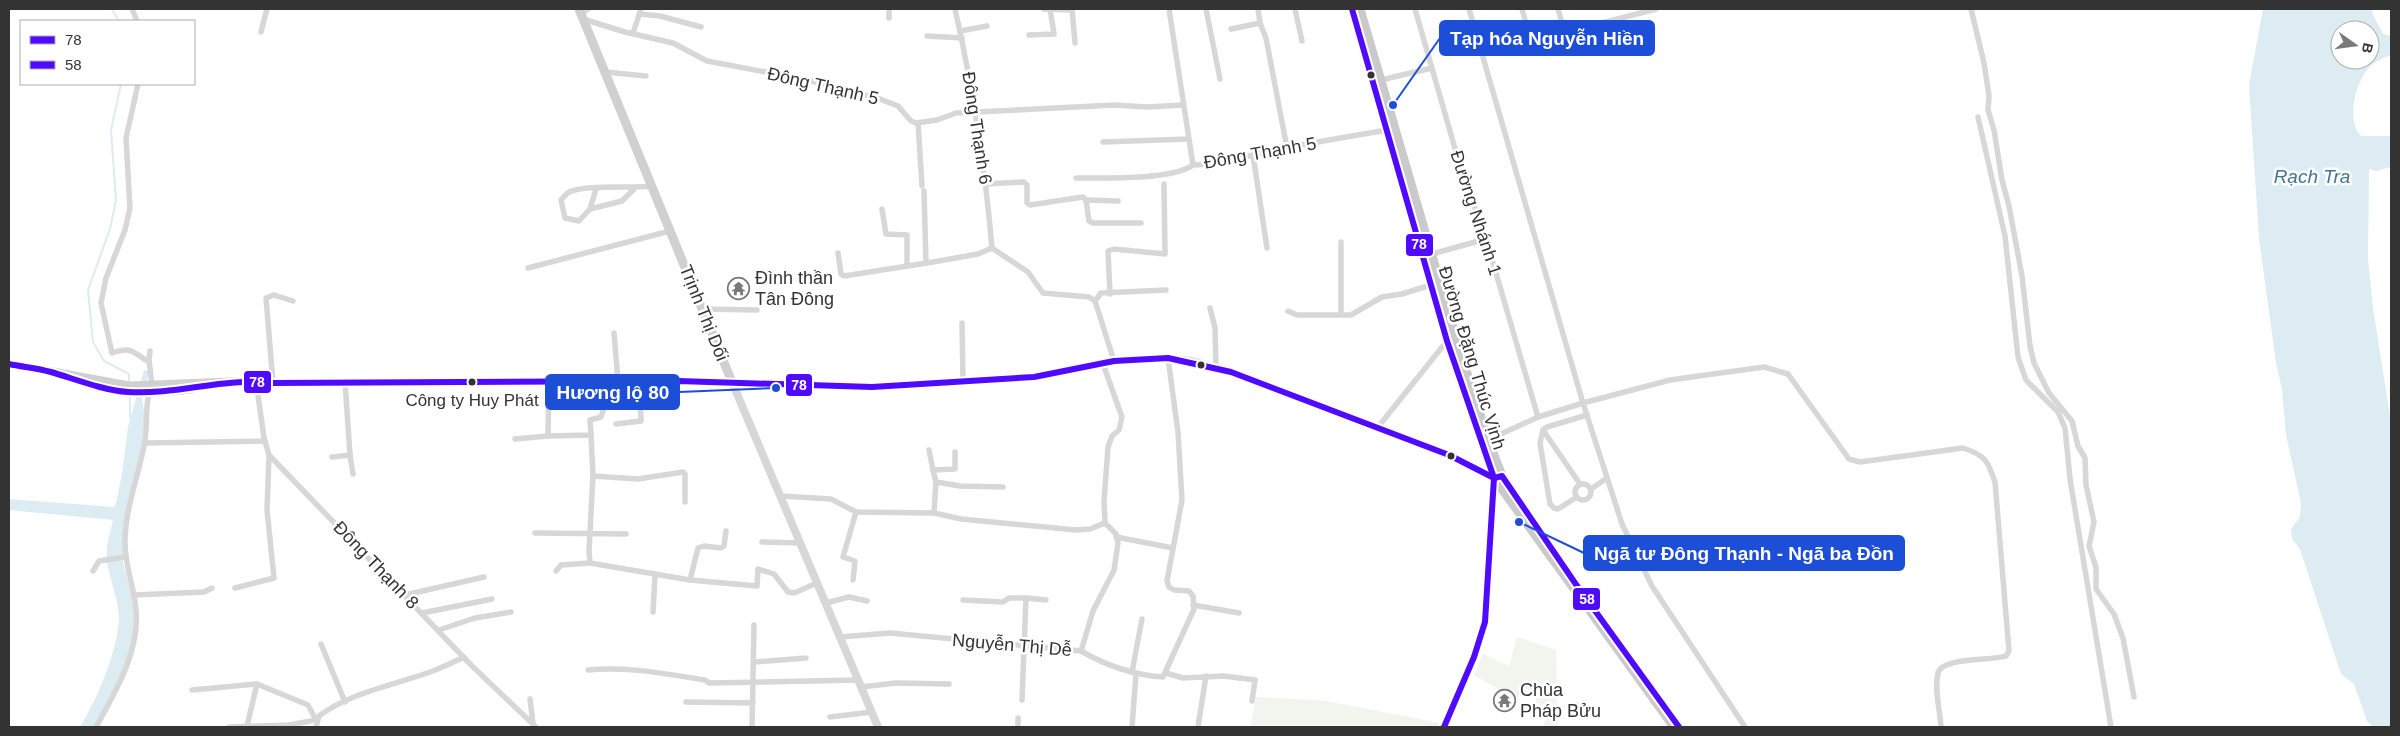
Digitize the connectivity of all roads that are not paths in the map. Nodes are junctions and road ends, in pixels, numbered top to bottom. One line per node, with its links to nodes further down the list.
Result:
1 (267, 9): 27 (street)
2 (889, 9): 21 (street)
3 (955, 9): 26 (street, Đông Thạnh 6)
4 (1044, 9): 5 (street)
5 (1050, 9): 6 (street); 30 (street)
6 (1072, 9): 35 (street)
7 (1169, 9): 43 (street, Đông Thạnh 5)
8 (1206, 9): 40 (street)
9 (1258, 9): 22 (street)
10 (1296, 9): 33 (street)
11 (1352, 9): 47 (main road, Đường Đặng Thúc Vịnh)
12 (1360, 9): 41 (main road, Đường Đặng Thúc Vịnh)
13 (1415, 9): 37 (street, Đường Nhánh 1)
14 (1469, 9): 36 (street)
15 (1522, 9): 34 (street)
16 (1558, 9): 28 (street)
17 (1656, 9): 28 (street)
18 (1971, 9): 187 (street)
19 (640, 11): 24 (street); 29 (street)
20 (583, 12): 29 (street, Đông Thạnh 5); 38 (main road, Trịnh Thị Dối)
21 (889, 18)
22 (1260, 23): 25 (street); 50 (street)
23 (987, 26): 26 (street)
24 (701, 27)
25 (1231, 29)
26 (960, 31): 32 (street, Đông Thạnh 6)
27 (262, 32)
28 (1565, 33): 34 (street)
29 (633, 34): 46 (street, Đông Thạnh 5)
30 (1029, 35)
31 (927, 36): 32 (street)
32 (962, 38): 44 (street, Đông Thạnh 6)
33 (1302, 41)
34 (1531, 42): 36 (street)
35 (1075, 43)
36 (1482, 54): 104 (street)
37 (1432, 68): 41 (street); 65 (street, Đường Nhánh 1)
38 (605, 72): 39 (street); 56 (main road, Trịnh Thị Dối)
39 (646, 76)
40 (1220, 79)
41 (1381, 80): 70 (main road, Đường Đặng Thúc Vịnh)
42 (138, 85): 90 (street)
43 (1183, 104): 44 (street); 48 (street, Đông Thạnh 5)
44 (974, 113): 46 (street); 54 (street, Đông Thạnh 6)
45 (1978, 117): 213 (street)
46 (918, 123): 71 (street)
47 (1387, 130): 50 (street, Đông Thạnh 5); 74 (main road, Đường Đặng Thúc Vịnh)
48 (1188, 139): 49 (street); 52 (street, Đông Thạnh 5)
49 (1104, 142)
50 (1287, 148): 51 (street, Đông Thạnh 5)
51 (1253, 155): 52 (street, Đông Thạnh 5); 68 (street)
52 (1193, 165): 53 (street)
53 (1076, 178)
54 (986, 184): 59 (street); 67 (street, Đông Thạnh 6)
55 (1164, 184): 76 (street)
56 (652, 186): 58 (street); 64 (main road, Trịnh Thị Dối)
57 (596, 189): 58 (street); 61 (street); 61 (street)
58 (634, 189): 61 (street)
59 (1086, 200): 60 (street); 63 (street)
60 (1118, 201)
61 (590, 209)
62 (882, 209): 72 (street)
63 (1141, 223)
64 (670, 231): 73 (street); 80 (main road, Trịnh Thị Dối)
65 (1486, 239): 70 (street); 106 (street, Đường Nhánh 1)
66 (1341, 242): 83 (street)
67 (992, 248): 71 (street); 78 (street)
68 (1267, 248)
69 (838, 253): 72 (street)
70 (1432, 254): 113 (main road, Đường Đặng Thúc Vịnh)
71 (926, 263): 72 (street)
72 (907, 265)
73 (528, 268)
74 (1431, 285): 83 (street); 86 (main road, Đường Đặng Thúc Vịnh)
75 (1166, 290): 76 (street)
76 (1110, 294): 78 (street)
77 (293, 301): 102 (street)
78 (1095, 301): 89 (street)
79 (1210, 308): 93 (street)
80 (702, 309): 81 (street); 100 (main road, Trịnh Thị Dối)
81 (757, 310)
82 (1288, 311): 83 (street)
83 (1341, 314)
84 (962, 324): 101 (street)
85 (614, 333): 96 (street)
86 (1447, 341): 108 (street); 124 (main road, Đường Đặng Thúc Vịnh)
87 (150, 351): 90 (street)
88 (1168, 358): 89 (main road); 93 (main road); 143 (street)
89 (1114, 361): 92 (main road)
90 (149, 362): 103 (street)
91 (9, 364): 103 (main road)
92 (1103, 364): 101 (main road); 135 (street)
93 (1216, 368): 108 (main road)
94 (256, 381): 102 (main road); 103 (main road); 114 (street, Đông Thạnh 8)
95 (602, 381): 96 (main road); 99 (main road); 110 (street)
96 (618, 381): 97 (main road)
97 (640, 381): 100 (main road); 107 (street)
98 (346, 382): 99 (main road); 102 (main road); 119 (street)
99 (549, 382): 111 (street)
100 (732, 382): 101 (main road); 130 (street, Trịnh Thị Dối)
101 (963, 382)
102 (273, 383)
103 (149, 389): 115 (street)
104 (1583, 403): 105 (street); 106 (street); 212 (street)
105 (1587, 415): 109 (street); 125 (street)
106 (1538, 417): 113 (street)
107 (616, 424)
108 (1378, 427): 124 (main road)
109 (1543, 430): 127 (street); 131 (street)
110 (591, 435): 111 (street); 123 (street)
111 (548, 436): 112 (street)
112 (515, 439)
113 (1488, 440): 124 (main road, Đường Đặng Thúc Vịnh)
114 (265, 441): 115 (street); 118 (street, Đông Thạnh 8)
115 (145, 443): 144 (street)
116 (929, 450): 121 (street)
117 (955, 452): 121 (street)
118 (269, 455): 154 (street); 156 (street, Đông Thạnh 8)
119 (350, 455): 120 (street); 122 (street)
120 (332, 457)
121 (933, 470): 126 (street)
122 (353, 474)
123 (593, 476): 132 (street); 138 (street)
124 (1498, 477): 208 (street); 209 (main road, Đường Đặng Thúc Vịnh); 210 (main road, Đường Đặng Thúc Vịnh)
125 (1607, 478): 129 (street); 211 (street)
126 (936, 482): 128 (street); 134 (street)
127 (1580, 484): 129 (street); 131 (street)
128 (1003, 487)
129 (1591, 489): 131 (street)
130 (782, 496): 133 (street); 142 (street, Trịnh Thị Dối)
131 (1577, 497)
132 (685, 502)
133 (856, 512): 134 (street); 151 (street)
134 (934, 513): 135 (street)
135 (1105, 523): 140 (street)
136 (726, 531): 150 (street)
137 (535, 533): 138 (street)
138 (590, 533): 139 (street); 145 (street)
139 (626, 534)
140 (1116, 537): 143 (street); 174 (street)
141 (762, 542): 142 (street)
142 (801, 543): 152 (street, Trịnh Thị Dối)
143 (1173, 548): 163 (street)
144 (124, 557): 146 (street); 155 (street)
145 (590, 563): 147 (street); 148 (street)
146 (93, 571)
147 (556, 571)
148 (655, 575): 150 (street); 165 (street)
149 (484, 577): 156 (street)
150 (690, 580): 152 (street)
151 (853, 580)
152 (817, 583): 162 (street, Trịnh Thị Dối)
153 (212, 588): 155 (street)
154 (235, 588)
155 (134, 595): 200 (street)
156 (405, 595): 166 (street, Đông Thạnh 8)
157 (1026, 598): 159 (street); 160 (street); 173 (street)
158 (492, 599): 166 (street)
159 (963, 600)
160 (1046, 600)
161 (867, 601): 162 (street)
162 (826, 603): 171 (street, Trịnh Thị Dối)
163 (1193, 605): 167 (street); 180 (street)
164 (511, 612): 170 (street)
165 (653, 612)
166 (422, 613): 170 (street, Đông Thạnh 8)
167 (1238, 613)
168 (1142, 619): 179 (street)
169 (754, 625): 177 (street)
170 (439, 630): 175 (street, Đông Thạnh 8)
171 (840, 637): 173 (street, Nguyễn Thị Dễ); 184 (street, Trịnh Thị Dối)
172 (321, 644): 191 (street)
173 (1024, 646): 174 (street, Nguyễn Thị Dễ); 189 (street)
174 (1081, 651): 179 (street, Nguyễn Thị Dễ)
175 (464, 657): 191 (street); 199 (street, Đông Thạnh 8)
176 (806, 658): 177 (street)
177 (754, 662): 182 (street)
178 (588, 670): 182 (street)
179 (1134, 673): 180 (street, Nguyễn Thị Dễ); 206 (street)
180 (1166, 673): 181 (street)
181 (1206, 676): 190 (street); 207 (street)
182 (754, 683): 184 (street); 193 (street)
183 (257, 684): 186 (street); 197 (street); 198 (street)
184 (860, 684): 185 (street); 194 (street, Trịnh Thị Dối)
185 (949, 684)
186 (192, 690)
187 (2134, 697)
188 (530, 699): 199 (street)
189 (1022, 700)
190 (1252, 701)
191 (345, 702): 197 (street)
192 (686, 702): 193 (street)
193 (753, 703): 203 (street)
194 (872, 712): 195 (street); 204 (street, Trịnh Thị Dối)
195 (830, 717)
196 (1018, 718): 205 (street)
197 (316, 720): 198 (street); 202 (street)
198 (247, 726): 201 (street)
199 (534, 726)
200 (96, 727)
201 (229, 727)
202 (316, 727)
203 (752, 727)
204 (878, 727)
205 (1018, 727)
206 (1132, 727)
207 (1198, 727)
208 (1444, 727)
209 (1674, 727)
210 (1680, 727)
211 (1745, 727)
212 (1941, 727)
213 (2111, 727)

